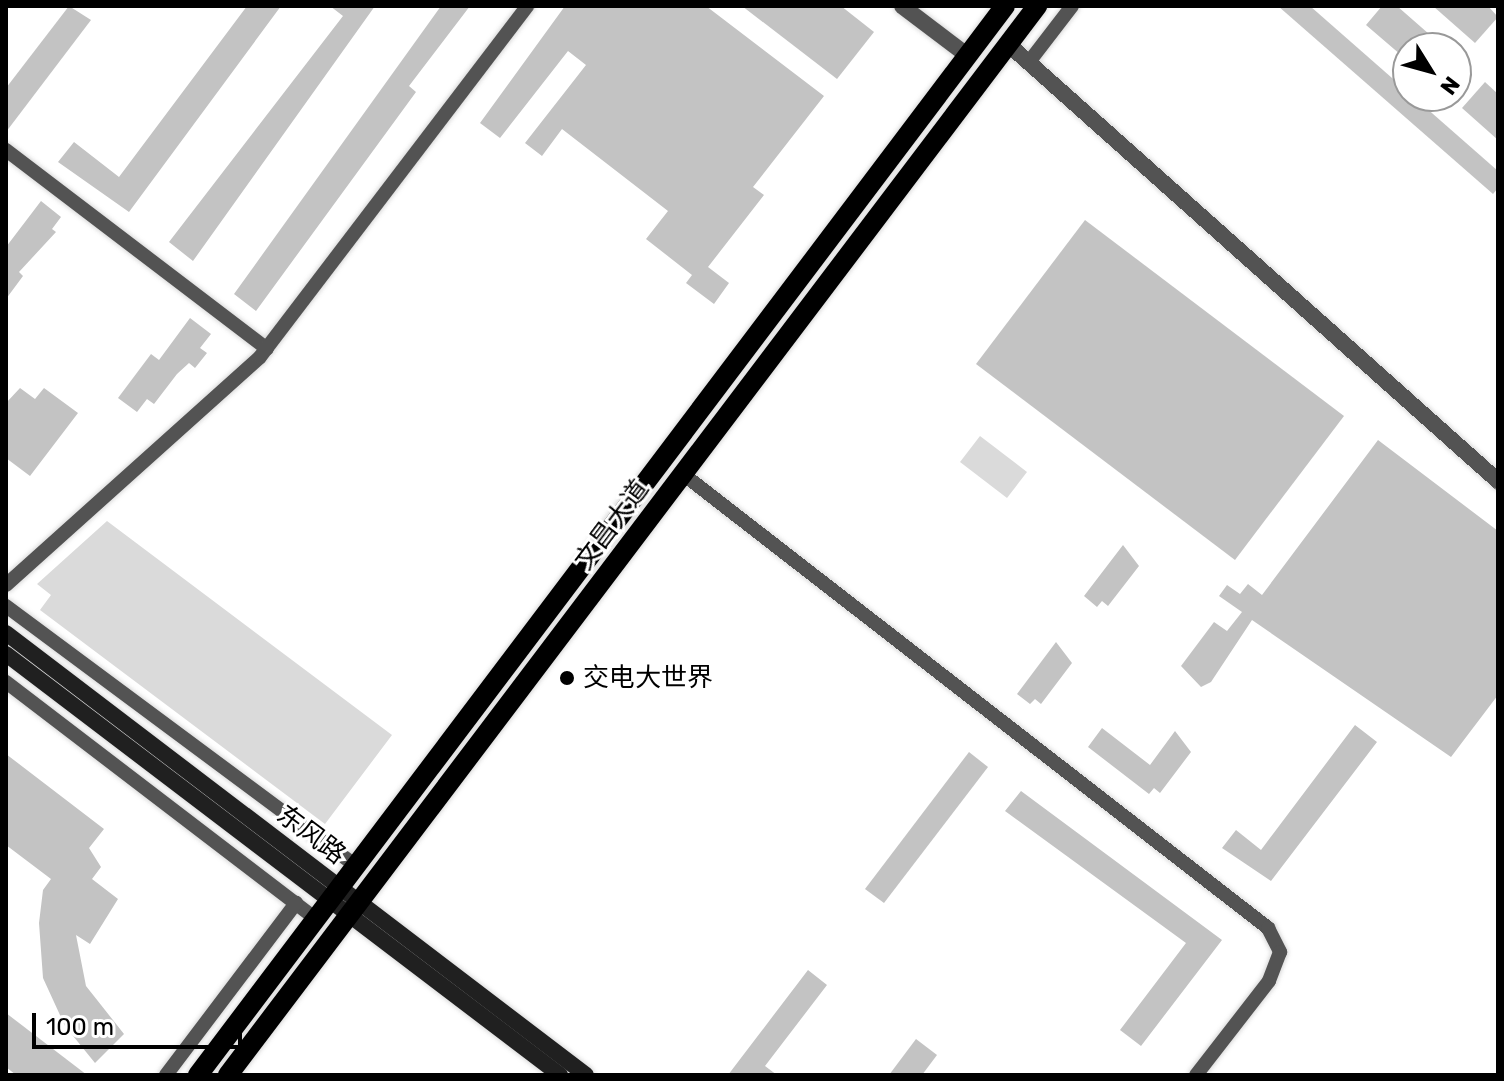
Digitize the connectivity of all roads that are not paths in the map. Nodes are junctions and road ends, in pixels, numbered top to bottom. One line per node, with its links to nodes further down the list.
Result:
1 (527, 6): 10 (street)
2 (902, 6): 7 (street)
3 (1005, 6): 7 (main road, 文昌大道)
4 (1037, 6): 6 (main road, 文昌大道)
5 (1072, 6): 8 (street)
6 (1008, 44): 8 (street); 11 (main road, 文昌大道)
7 (968, 56): 18 (main road, 文昌大道)
8 (1029, 62): 12 (street)
9 (6, 150): 10 (street)
10 (267, 349): 13 (street)
11 (683, 474): 21 (main road, 文昌大道); 28 (street)
12 (1498, 481)
13 (6, 585)
14 (6, 606): 18 (street)
15 (6, 633): 19 (main road, 东风路)
16 (6, 654): 19 (main road, 东风路)
17 (6, 682): 20 (street)
18 (355, 865): 19 (main road, 文昌大道)
19 (334, 893): 21 (main road, 东风路); 22 (main road, 文昌大道)
20 (296, 903): 22 (street); 23 (street)
21 (354, 908): 25 (main road, 文昌大道); 26 (main road, 东风路); 27 (main road, 东风路)
22 (315, 918): 24 (main road, 文昌大道)
23 (166, 1075)
24 (198, 1075)
25 (228, 1075)
26 (560, 1075)
27 (586, 1075)
28 (1196, 1075)

